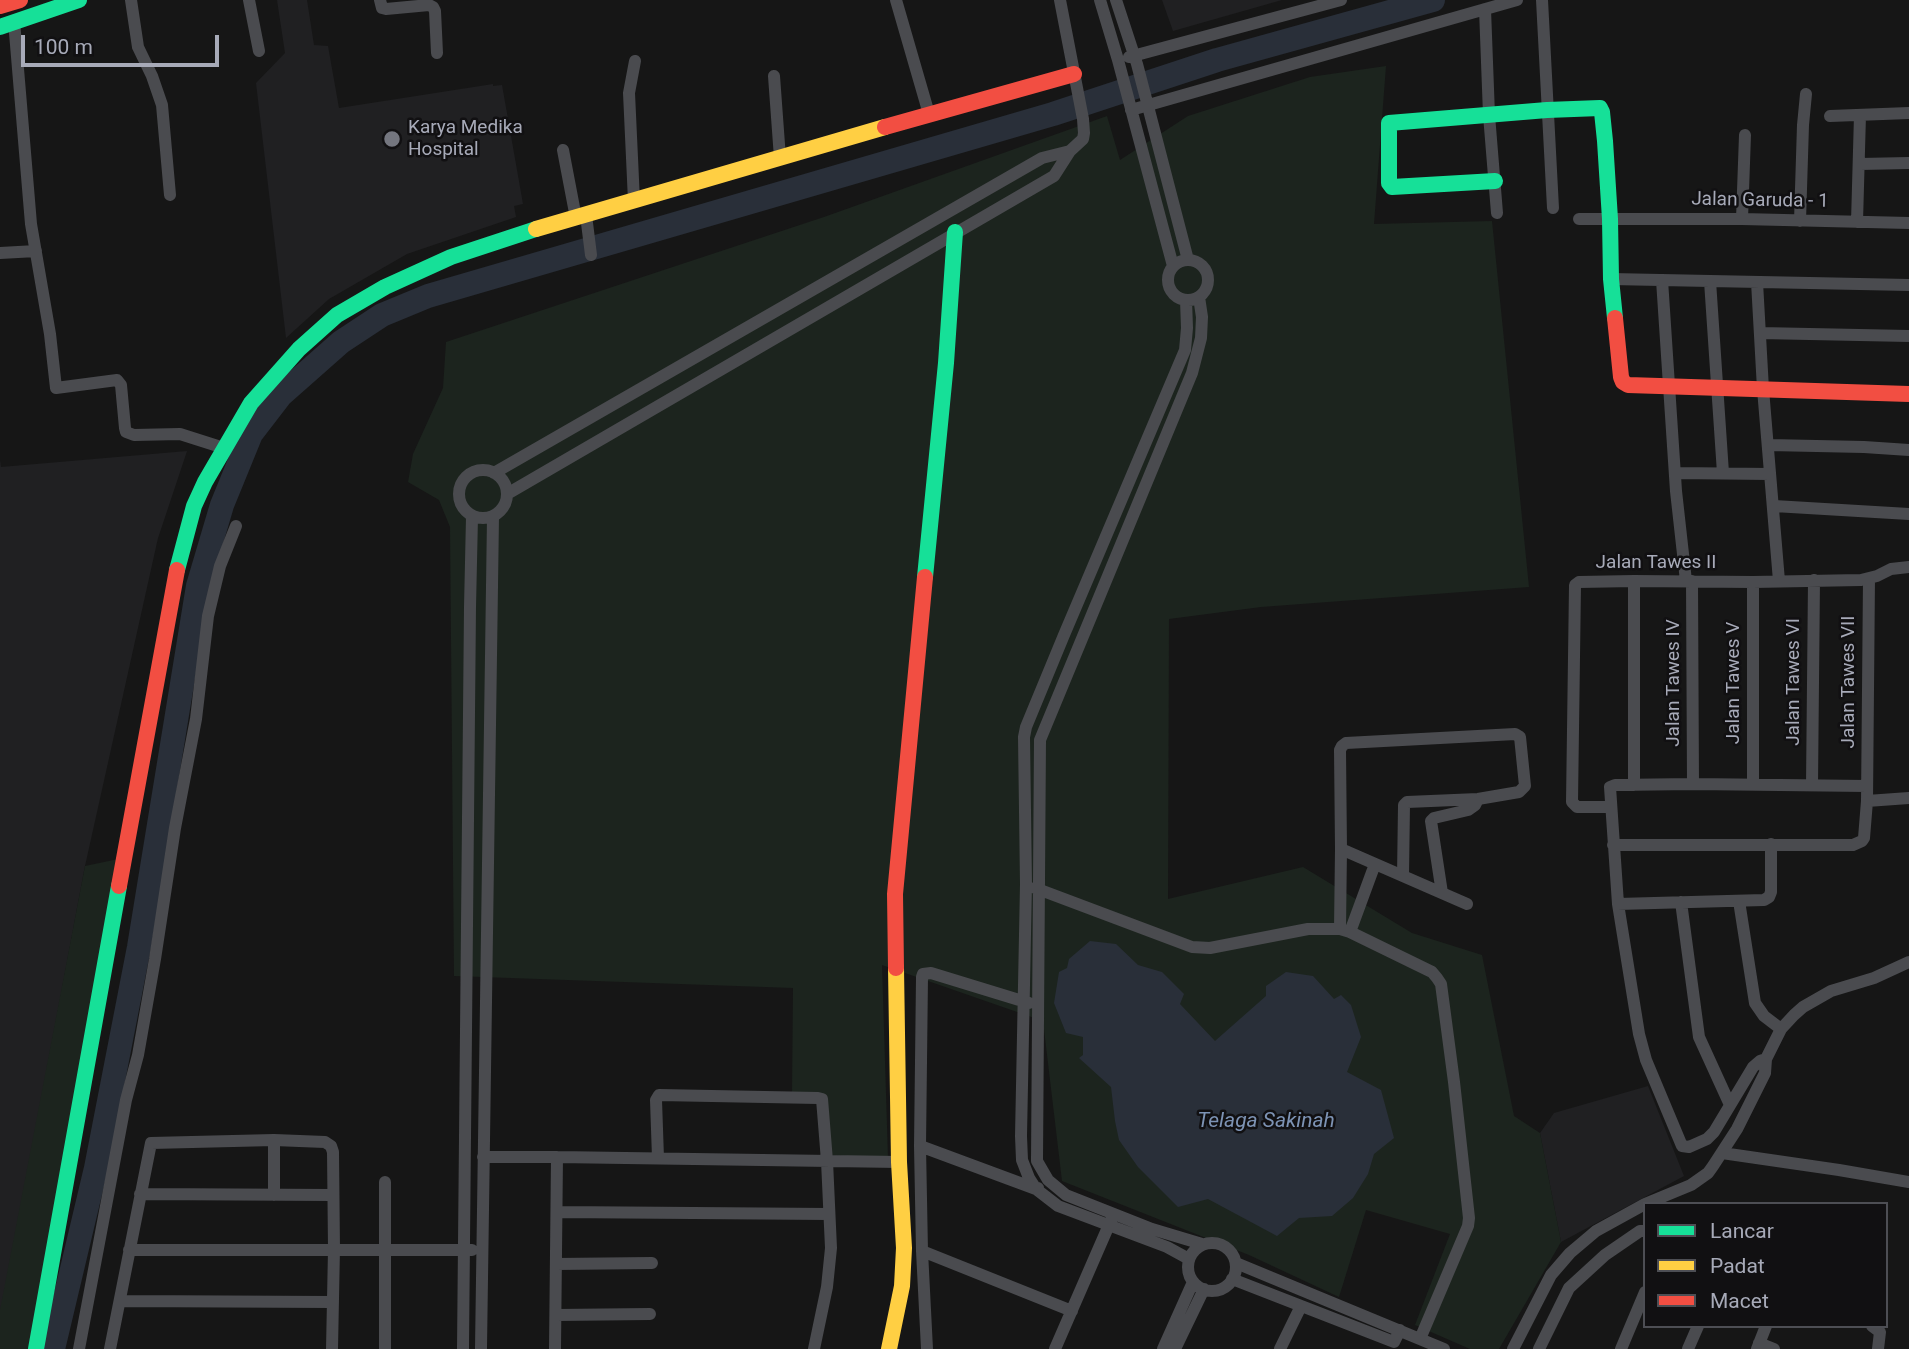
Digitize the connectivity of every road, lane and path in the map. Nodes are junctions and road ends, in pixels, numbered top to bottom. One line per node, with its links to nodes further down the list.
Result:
1 (20, 0): 13 (main road)
2 (79, 0): 15 (main road)
3 (131, 0): 39 (street)
4 (249, 0): 16 (street)
5 (380, 0): 17 (street)
6 (896, 0): 28 (street)
7 (1060, 0): 22 (street)
8 (1100, 0): 20 (street)
9 (1116, 0): 18 (street)
10 (1341, 0): 18 (street)
11 (1517, 0): 14 (street)
12 (1542, 0): 26 (street)
13 (0, 6)
14 (1485, 9): 24 (street); 29 (street)
15 (7, 24): 51 (street)
16 (260, 51)
17 (438, 53)
18 (1136, 59): 20 (street); 24 (street)
19 (635, 61): 40 (street)
20 (1119, 64): 25 (street)
21 (774, 76): 35 (street)
22 (1076, 80): 28 (main road); 34 (street)
23 (1806, 93): 47 (street)
24 (1147, 102): 25 (street); 54 (street)
25 (1131, 108): 55 (street)
26 (1547, 110): 29 (main road); 41 (street); 45 (main road)
27 (1909, 113): 30 (street)
28 (929, 114): 35 (main road)
29 (1489, 115): 38 (street); 38 (main road)
30 (1860, 115): 31 (street); 37 (street)
31 (1830, 116)
32 (1745, 135): 46 (street)
33 (562, 150): 43 (street)
34 (1070, 151): 50 (street); 71 (street)
35 (780, 158): 40 (main road)
36 (1909, 163): 37 (street)
37 (1860, 164): 48 (street)
38 (1495, 181): 42 (street)
39 (170, 195)
40 (634, 201): 43 (main road)
41 (1553, 208)
42 (1497, 214)
43 (581, 216): 53 (street); 69 (main road)
44 (1579, 219): 45 (street, Jalan Garuda - 1)
45 (1610, 219): 46 (street, Jalan Garuda - 1); 56 (main road)
46 (1742, 219): 47 (street, Jalan Garuda - 1)
47 (1800, 221): 48 (street, Jalan Garuda - 1)
48 (1857, 222): 49 (street, Jalan Garuda - 1)
49 (1909, 223)
50 (955, 232): 75 (street); 125 (main road)
51 (36, 251): 52 (street); 69 (street)
52 (0, 253)
53 (591, 254)
54 (1188, 260): 55 (street); 61 (street)
55 (1173, 266): 61 (street)
56 (1611, 279): 57 (street); 64 (main road)
57 (1662, 280): 58 (street); 64 (street, Jalan Tawes IV)
58 (1710, 281): 59 (street); 65 (street)
59 (1757, 282): 60 (street); 62 (street)
60 (1909, 285)
61 (1192, 298): 88 (street); 89 (street)
62 (1760, 333): 63 (street); 66 (street)
63 (1909, 337)
64 (1668, 385): 65 (main road); 72 (street, Jalan Tawes IV)
65 (1716, 387): 66 (main road); 73 (street)
66 (1763, 389): 67 (main road); 68 (street)
67 (1909, 394)
68 (1769, 445): 70 (street); 74 (street)
69 (224, 448): 165 (main road)
70 (1909, 450)
71 (494, 472): 75 (street); 78 (street)
72 (1675, 473): 73 (street); 85 (street, Jalan Tawes IV)
73 (1723, 473): 74 (street)
74 (1770, 474): 76 (street)
75 (508, 494): 79 (street)
76 (1774, 506): 77 (street); 86 (street)
77 (1909, 514)
78 (472, 517): 79 (street); 143 (street)
79 (493, 517): 121 (street)
80 (236, 526): 166 (street)
81 (1909, 567): 82 (street, Jalan Tawes II)
82 (1869, 578): 84 (street, Jalan Tawes II); 94 (street, Jalan Tawes VII)
83 (1634, 580): 85 (street, Jalan Tawes II); 92 (street); 98 (street, Jalan Tawes II)
84 (1814, 580): 86 (street, Jalan Tawes II); 93 (street, Jalan Tawes VI)
85 (1689, 581): 87 (street, Jalan Tawes II); 90 (street, Jalan Tawes IV)
86 (1779, 581): 87 (street, Jalan Tawes II)
87 (1753, 582): 91 (street, Jalan Tawes V)
88 (1024, 737): 89 (street); 104 (street)
89 (1040, 740): 105 (street)
90 (1693, 784): 91 (street); 92 (street)
91 (1754, 784): 93 (street)
92 (1634, 785): 98 (street)
93 (1812, 785): 94 (street)
94 (1867, 786): 97 (street, Jalan Tawes VII)
95 (1909, 798): 97 (street)
96 (1478, 799): 101 (street); 103 (street); 106 (street)
97 (1867, 801): 99 (street, Jalan Tawes VII)
98 (1610, 807): 100 (street)
99 (1771, 844): 100 (street); 107 (street)
100 (1613, 845): 110 (street)
101 (1341, 849): 102 (street); 111 (street)
102 (1375, 864): 103 (street); 111 (street)
103 (1403, 876): 106 (street)
104 (1026, 884): 105 (street); 113 (street)
105 (1039, 889): 111 (street); 114 (street)
106 (1442, 893): 109 (street)
107 (1739, 901): 108 (street); 115 (street)
108 (1681, 902): 110 (street); 117 (street)
109 (1467, 904)
110 (1618, 904): 117 (street)
111 (1345, 931): 163 (street)
112 (1909, 962): 115 (street)
113 (1024, 1001): 114 (street); 119 (street); 129 (street)
114 (1039, 1005): 126 (street)
115 (1781, 1029): 116 (street)
116 (1766, 1059): 117 (street); 120 (street)
117 (1730, 1105)
118 (274, 1140): 130 (street); 131 (street); 132 (street)
119 (920, 1146): 129 (street); 145 (street)
120 (1722, 1153): 128 (street); 133 (street)
121 (483, 1157): 122 (street); 144 (street)
122 (557, 1157): 123 (street); 135 (street)
123 (658, 1158): 124 (street); 124 (street)
124 (827, 1161): 125 (street); 136 (street)
125 (900, 1162): 174 (main road)
126 (1048, 1180): 129 (street); 137 (street)
127 (385, 1182): 142 (street)
128 (1909, 1182)
129 (1036, 1189): 137 (street)
130 (140, 1194): 131 (street); 140 (street)
131 (274, 1195): 132 (street)
132 (333, 1195): 141 (street)
133 (1650, 1202)
134 (1643, 1205): 181 (street)
135 (557, 1212): 136 (street); 149 (street)
136 (829, 1214): 173 (street)
137 (1112, 1219): 139 (street); 146 (street); 156 (street)
138 (1643, 1231): 182 (street)
139 (1202, 1244): 146 (street); 147 (street)
140 (129, 1250): 141 (street); 153 (street)
141 (334, 1250): 142 (street); 154 (street)
142 (386, 1250): 143 (street); 169 (street)
143 (464, 1250): 144 (street); 170 (street)
144 (482, 1250): 171 (street)
145 (922, 1251): 156 (street); 175 (street)
146 (1189, 1259): 151 (street)
147 (1236, 1262): 150 (street); 162 (street)
148 (652, 1263): 149 (street)
149 (556, 1264): 158 (street)
150 (1232, 1279): 151 (street); 155 (street)
151 (1198, 1286): 177 (street); 178 (street)
152 (1643, 1297): 183 (street)
153 (120, 1301): 154 (street); 167 (street)
154 (333, 1302): 168 (street)
155 (1301, 1306): 162 (street); 179 (street)
156 (1072, 1311): 176 (street)
157 (650, 1314): 158 (street)
158 (556, 1315): 172 (street)
159 (1697, 1328): 184 (street)
160 (1765, 1328): 164 (street)
161 (1875, 1328): 186 (street)
162 (1399, 1330): 163 (street)
163 (1420, 1339): 180 (street)
164 (1758, 1346): 185 (street)
165 (36, 1349)
166 (79, 1349)
167 (110, 1349)
168 (332, 1349)
169 (385, 1349)
170 (463, 1349)
171 (481, 1349)
172 (555, 1349)
173 (814, 1349)
174 (889, 1349)
175 (927, 1349)
176 (1055, 1349)
177 (1163, 1349)
178 (1175, 1349)
179 (1280, 1349)
180 (1444, 1349)
181 (1513, 1349)
182 (1539, 1349)
183 (1621, 1349)
184 (1688, 1349)
185 (1774, 1349)
186 (1878, 1349)

